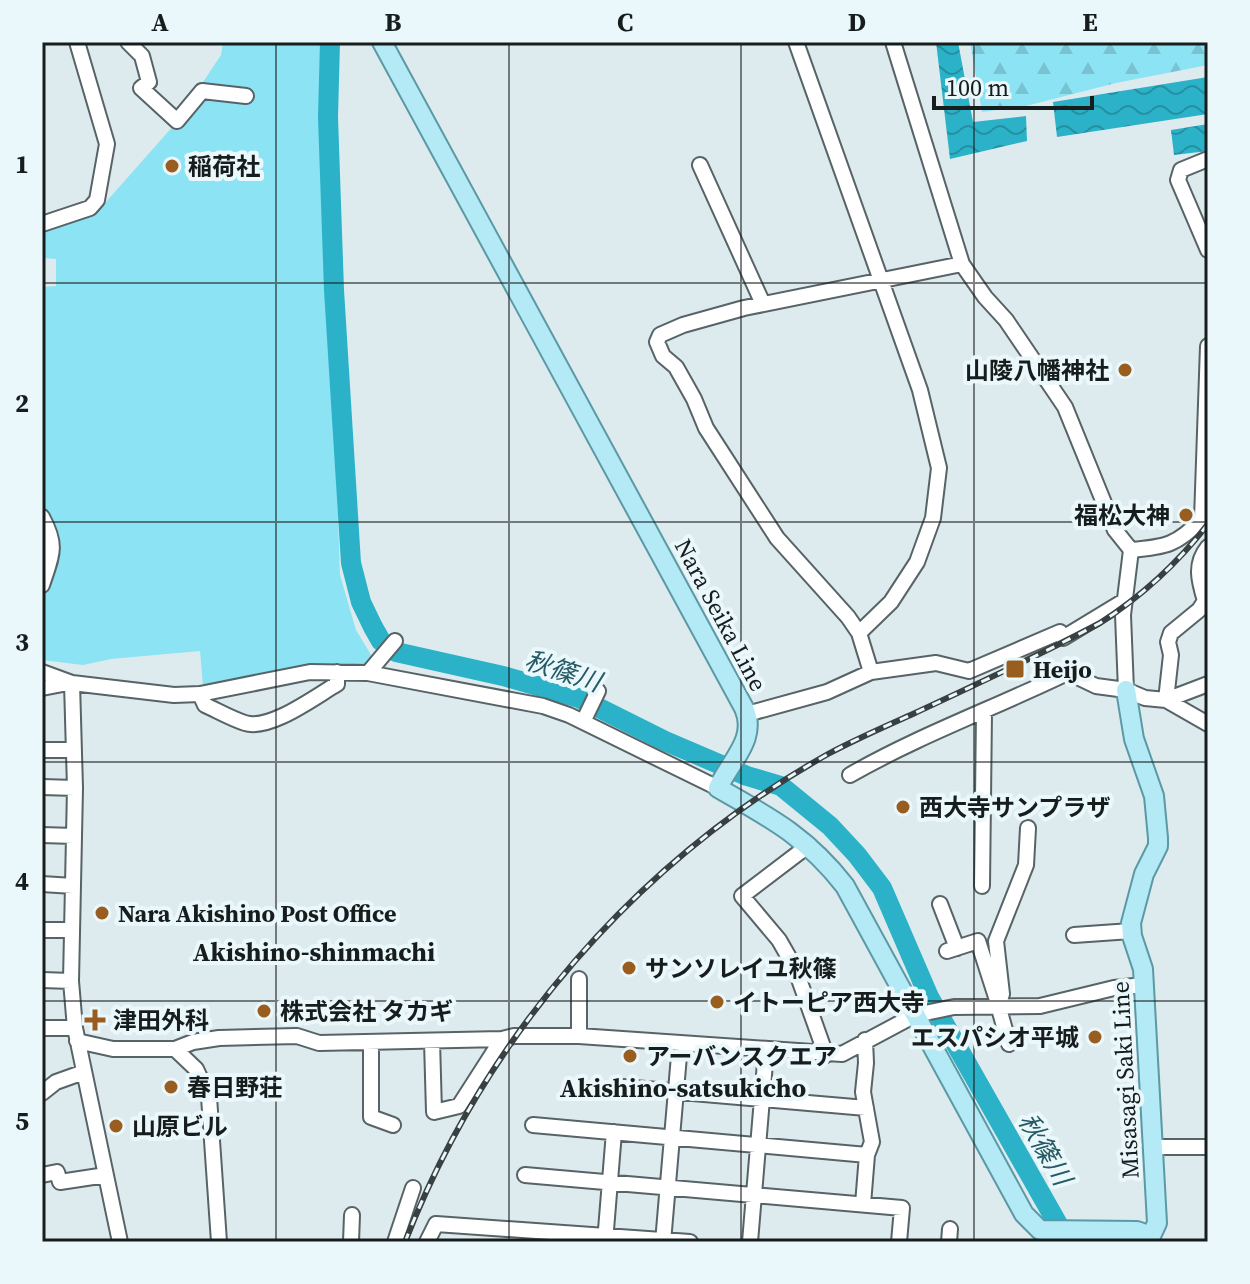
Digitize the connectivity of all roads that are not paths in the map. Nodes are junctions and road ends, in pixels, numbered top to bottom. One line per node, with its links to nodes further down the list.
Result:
1 (77, 42): 9 (street)
2 (128, 42): 6 (street)
3 (382, 42): 34 (main road, Nara Seika Line)
4 (796, 42): 12 (street)
5 (893, 42): 11 (street)
6 (246, 96)
7 (1208, 159): 10 (street)
8 (700, 165): 13 (street)
9 (42, 224)
10 (1208, 250)
11 (962, 264): 12 (street); 17 (street)
12 (880, 280): 13 (street); 20 (street)
13 (763, 304): 20 (street)
14 (1208, 346): 17 (street)
15 (42, 517): 18 (street)
16 (1208, 547): 32 (street)
17 (1131, 550): 19 (street)
18 (42, 585)
19 (1124, 601): 24 (street); 29 (street)
20 (859, 633): 24 (street)
21 (395, 641): 25 (street)
22 (42, 672): 26 (street)
23 (337, 672): 25 (street); 31 (street); 31 (street)
24 (871, 672): 34 (street)
25 (368, 673): 35 (street)
26 (72, 683): 28 (street); 31 (street); 38 (street)
27 (1208, 684): 32 (street)
28 (42, 688)
29 (1126, 690): 32 (street); 33 (street); 53 (main road)
30 (598, 691): 35 (street)
31 (200, 694)
32 (1166, 700): 36 (street)
33 (984, 712): 39 (street); 49 (street)
34 (747, 714): 40 (main road, Nara Seika Line)
35 (583, 722): 40 (street)
36 (1208, 724)
37 (42, 750): 38 (street)
38 (74, 750): 42 (street)
39 (850, 775)
40 (720, 784): 46 (main road)
41 (42, 787): 42 (street)
42 (75, 788): 45 (street)
43 (1028, 828): 59 (street)
44 (42, 835): 45 (street)
45 (74, 836): 48 (street)
46 (809, 845): 60 (main road); 72 (street)
47 (42, 884): 48 (street)
48 (73, 886): 52 (street)
49 (982, 886)
50 (940, 904): 59 (street)
51 (42, 930): 52 (street)
52 (72, 930): 57 (street)
53 (1131, 931): 54 (street); 58 (main road, Misasagi Saki Line)
54 (1074, 935)
55 (579, 979): 63 (street)
56 (42, 980): 57 (street)
57 (71, 981): 62 (street)
58 (1144, 985): 59 (street); 84 (main road, Misasagi Saki Line)
59 (998, 1005): 60 (street); 69 (street)
60 (918, 1014): 65 (street); 97 (main road)
61 (42, 1028): 62 (street)
62 (76, 1034): 70 (street); 73 (street)
63 (579, 1036): 64 (street); 68 (street)
64 (502, 1039): 66 (street); 66 (street)
65 (865, 1040): 72 (street); 78 (street)
66 (432, 1041): 67 (street)
67 (371, 1042): 70 (street); 79 (street)
68 (680, 1044): 71 (street); 75 (street)
69 (1009, 1044)
70 (175, 1049): 100 (street)
71 (766, 1051): 72 (street); 77 (street)
72 (826, 1055)
73 (84, 1072): 76 (street); 88 (street)
74 (623, 1087): 75 (street)
75 (677, 1091): 77 (street); 82 (street)
76 (42, 1093)
77 (763, 1098): 78 (street); 83 (street)
78 (866, 1108): 86 (street)
79 (393, 1125)
80 (533, 1125): 81 (street)
81 (614, 1132): 82 (street); 90 (street)
82 (671, 1137): 83 (street); 91 (street)
83 (758, 1146): 86 (street); 93 (street)
84 (1153, 1147): 85 (street); 97 (main road, Misasagi Saki Line)
85 (1208, 1147)
86 (867, 1155): 94 (street)
87 (42, 1175): 88 (street)
88 (106, 1175): 99 (street)
89 (525, 1175): 90 (street)
90 (611, 1181): 91 (street); 96 (street)
91 (667, 1186): 93 (street); 98 (street)
92 (413, 1188): 102 (street)
93 (754, 1194): 94 (street); 105 (street)
94 (863, 1204): 106 (street)
95 (352, 1215): 101 (street)
96 (606, 1238): 98 (street); 103 (street)
97 (1152, 1239)
98 (663, 1241): 104 (street)
99 (120, 1242)
100 (219, 1242)
101 (351, 1242)
102 (395, 1242)
103 (427, 1242)
104 (690, 1242)
105 (750, 1242)
106 (899, 1242)

